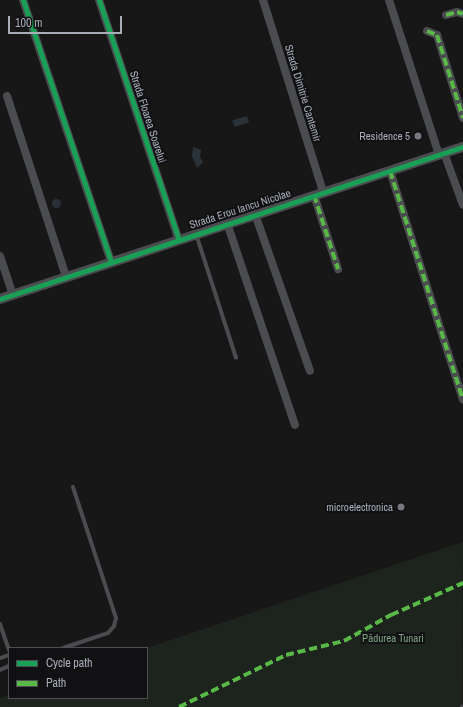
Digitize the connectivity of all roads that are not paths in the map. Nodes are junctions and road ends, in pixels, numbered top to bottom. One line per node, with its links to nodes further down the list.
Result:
1 (23, 0): 20 (street)
2 (99, 0): 18 (street, Strada Floarea Soarelui)
3 (263, 0): 13 (street, Strada Dimitrie Cantemir)
4 (389, 0): 11 (street)
5 (463, 14): 6 (street)
6 (446, 16)
7 (427, 30): 9 (street)
8 (8, 96): 22 (street)
9 (463, 118)
10 (463, 147): 11 (street, Strada Erou Iancu Nicolae)
11 (441, 154): 12 (street, Strada Erou Iancu Nicolae); 14 (street)
12 (390, 171): 13 (street, Strada Erou Iancu Nicolae); 27 (street)
13 (319, 194): 15 (street, Strada Erou Iancu Nicolae); 21 (street, Strada Dimitrie Cantemir)
14 (463, 205)
15 (255, 214): 16 (street, Strada Erou Iancu Nicolae); 26 (street)
16 (227, 223): 17 (street, Strada Erou Iancu Nicolae); 28 (street)
17 (196, 234): 18 (street, Strada Erou Iancu Nicolae); 25 (lane)
18 (179, 240): 20 (street, Strada Erou Iancu Nicolae)
19 (0, 256): 23 (street)
20 (111, 262): 22 (street, Strada Erou Iancu Nicolae)
21 (338, 269)
22 (66, 277): 23 (street, Strada Erou Iancu Nicolae)
23 (13, 295): 24 (street, Strada Erou Iancu Nicolae)
24 (0, 299)
25 (236, 358)
26 (310, 371)
27 (463, 400)
28 (295, 425)
29 (73, 487): 32 (lane)
30 (0, 624): 31 (lane)
31 (8, 647)
32 (66, 647)

